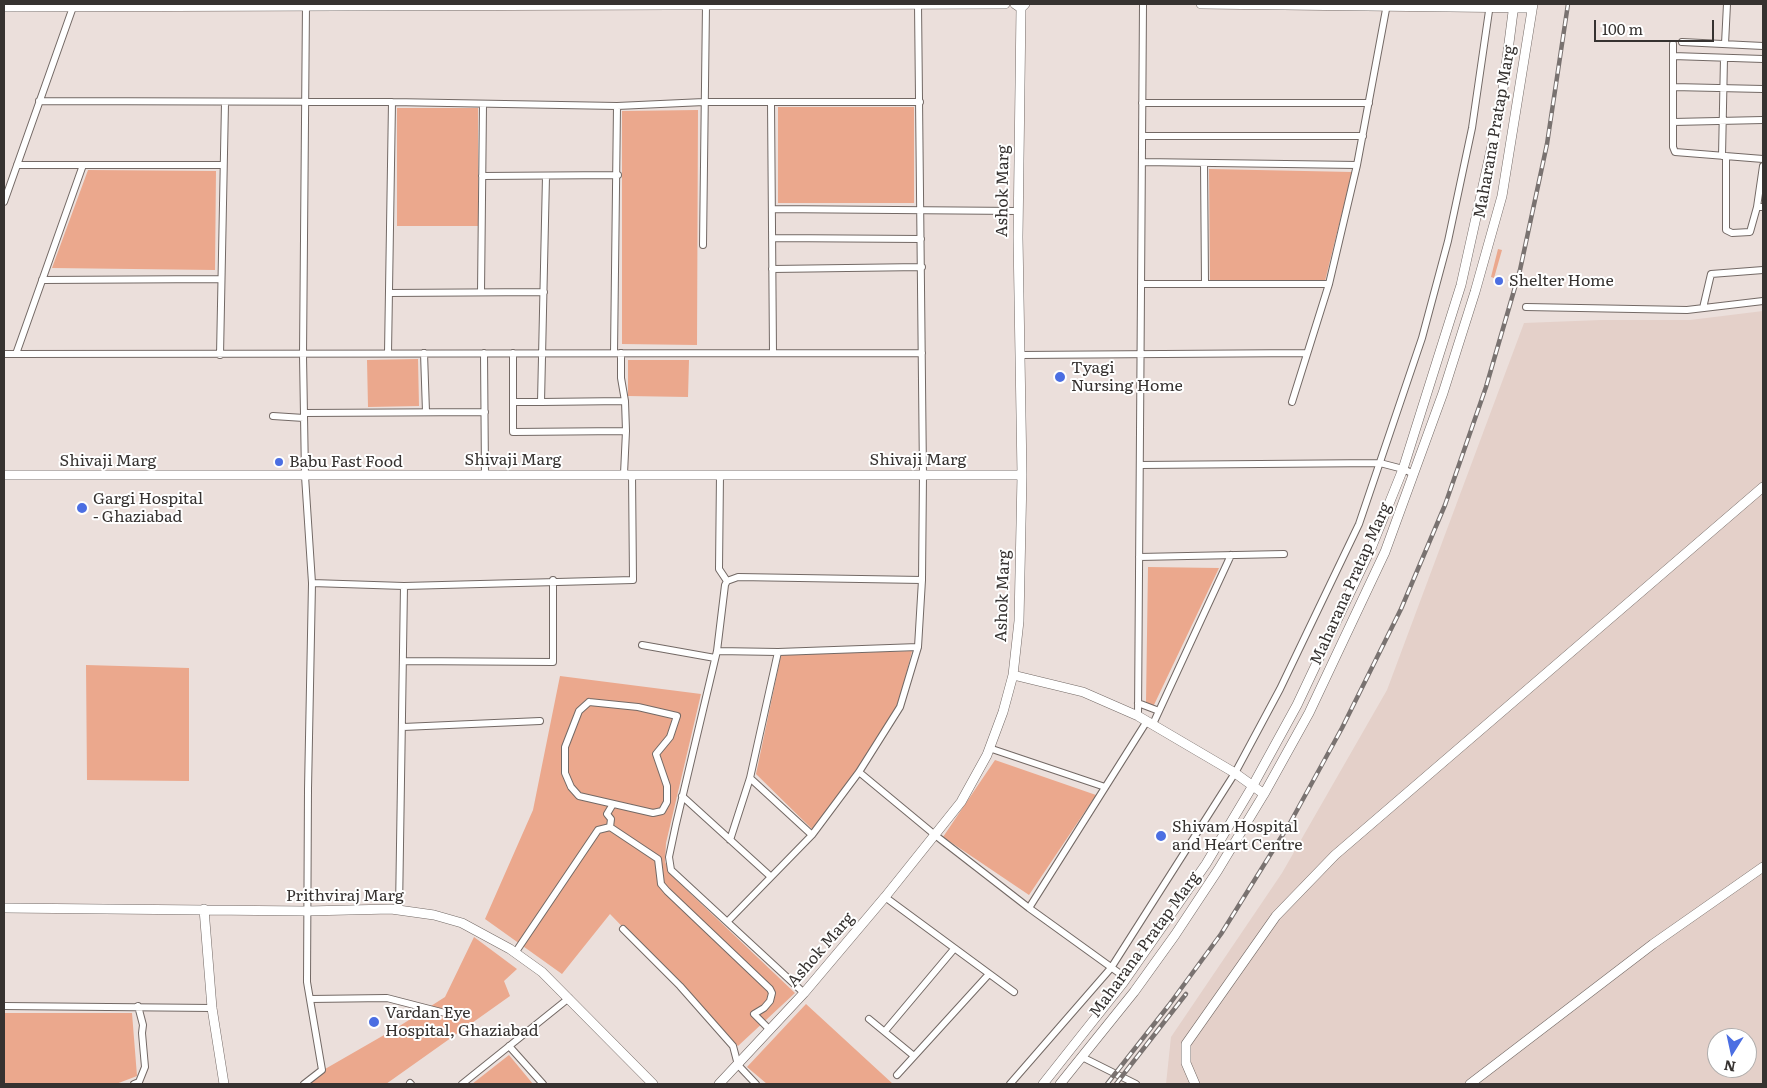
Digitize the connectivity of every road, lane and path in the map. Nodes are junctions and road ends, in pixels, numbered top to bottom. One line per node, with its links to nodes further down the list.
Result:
1 (617, 4): 11 (street); 12 (street)
2 (759, 4): 3 (street); 12 (street)
3 (852, 4): 4 (street)
4 (918, 4): 5 (street); 33 (street)
5 (1005, 4)
6 (1143, 4): 36 (street)
7 (1201, 4): 8 (street)
8 (1387, 4): 14 (street); 37 (street)
9 (1727, 4): 21 (street)
10 (306, 5): 11 (street); 18 (street); 35 (street)
11 (546, 5)
12 (706, 5): 31 (street)
13 (1020, 5): 61 (street, Ashok Marg)
14 (1490, 5): 15 (street); 103 (street)
15 (1513, 5): 16 (street); 105 (street, Maharana Pratap Marg)
16 (1532, 6): 108 (street, Maharana Pratap Marg)
17 (4, 7): 18 (street)
18 (73, 7): 29 (street)
19 (1682, 42): 21 (street)
20 (1673, 44): 23 (street)
21 (1725, 44): 22 (street)
22 (1763, 46)
23 (1673, 56): 24 (street); 26 (street)
24 (1724, 58): 25 (street); 27 (street)
25 (1763, 59)
26 (1673, 87): 27 (street); 42 (street)
27 (1723, 88): 28 (street); 41 (street)
28 (1763, 89)
29 (39, 101): 34 (street); 50 (street)
30 (392, 102): 35 (street); 38 (street); 73 (street)
31 (704, 102): 32 (street); 39 (street); 64 (street)
32 (772, 102): 33 (street); 59 (street)
33 (920, 102): 60 (street)
34 (225, 103): 35 (street); 49 (street)
35 (305, 103): 92 (street)
36 (1142, 103): 37 (street); 43 (street)
37 (1369, 103): 44 (street)
38 (483, 105): 39 (street); 55 (street)
39 (617, 106): 54 (street)
40 (1763, 120): 41 (street)
41 (1722, 121): 42 (street); 45 (street)
42 (1673, 122): 45 (street)
43 (1142, 136): 44 (street); 47 (street)
44 (1363, 136): 52 (street)
45 (1724, 156): 46 (street); 58 (street)
46 (1763, 159)
47 (1142, 162): 48 (street); 71 (street)
48 (1204, 163): 52 (street); 70 (street)
49 (223, 164): 51 (street); 68 (street)
50 (17, 165): 51 (street); 57 (street)
51 (83, 165): 69 (street)
52 (1357, 165): 72 (street)
53 (1763, 166): 58 (street)
54 (618, 175): 56 (street); 84 (street)
55 (482, 176): 56 (street); 74 (street)
56 (546, 176): 75 (street)
57 (4, 202)
58 (1760, 207)
59 (772, 209): 60 (street); 62 (street)
60 (921, 210): 61 (street); 63 (street)
61 (1018, 211): 93 (street, Ashok Marg)
62 (772, 238): 63 (street); 66 (street)
63 (921, 239): 65 (street)
64 (703, 246)
65 (922, 267): 66 (street); 86 (street)
66 (772, 269): 85 (street)
67 (1763, 270): 78 (street)
68 (221, 279): 69 (street); 91 (street)
69 (42, 280): 89 (street)
70 (1205, 283): 71 (street); 72 (street)
71 (1141, 284): 90 (street)
72 (1329, 284): 87 (street)
73 (388, 292): 74 (street); 79 (street)
74 (481, 292): 75 (street)
75 (544, 292): 83 (street)
76 (1763, 301): 78 (street)
77 (1526, 307): 78 (street)
78 (1703, 308)
79 (388, 353): 80 (street); 92 (street)
80 (424, 353): 81 (street); 98 (street)
81 (484, 353): 82 (street); 99 (street)
82 (514, 353): 83 (street); 95 (street)
83 (543, 353): 84 (street); 96 (street)
84 (618, 353): 85 (street); 94 (street)
85 (773, 353): 86 (street)
86 (922, 353): 111 (street)
87 (1308, 353): 90 (street); 97 (street)
88 (4, 354): 89 (street)
89 (16, 354): 91 (street)
90 (1141, 354): 93 (street); 104 (street)
91 (220, 355): 92 (street)
92 (303, 355): 100 (street)
93 (1020, 355): 112 (street, Ashok Marg)
94 (625, 401): 96 (street); 102 (street)
95 (513, 402): 96 (street); 102 (street)
96 (541, 402)
97 (1292, 402)
98 (426, 412): 99 (street); 100 (street)
99 (485, 412): 110 (street)
100 (304, 415): 101 (street); 113 (street)
101 (273, 416)
102 (626, 431): 106 (street)
103 (1380, 463): 104 (street); 105 (street); 138 (street)
104 (1140, 465): 117 (street)
105 (1403, 469): 108 (street); 141 (street, Maharana Pratap Marg)
106 (628, 474): 107 (street, Shivaji Marg); 110 (street, Shivaji Marg); 118 (street)
107 (720, 474): 111 (street, Shivaji Marg); 120 (street)
108 (1414, 474): 142 (street, Maharana Pratap Marg)
109 (4, 475): 113 (street, Shivaji Marg)
110 (485, 475): 113 (street, Shivaji Marg)
111 (923, 475): 112 (street, Shivaji Marg); 119 (street)
112 (1022, 475): 129 (street, Ashok Marg)
113 (305, 476): 121 (street)
114 (1763, 487): 192 (street)
115 (1284, 554): 116 (street)
116 (1231, 555): 117 (street); 131 (street)
117 (1139, 558): 130 (street)
118 (553, 580): 122 (street); 128 (street)
119 (922, 580): 120 (street); 124 (street)
120 (727, 581): 125 (street)
121 (312, 583): 122 (street); 156 (street)
122 (404, 586): 128 (street)
123 (642, 645): 127 (street)
124 (918, 647): 126 (street); 137 (street)
125 (717, 650): 126 (street); 127 (street)
126 (778, 652): 139 (street)
127 (715, 658): 143 (street)
128 (404, 661): 135 (street)
129 (1013, 674): 132 (street); 136 (street, Ashok Marg)
130 (1138, 703): 131 (street); 132 (street)
131 (1159, 711): 134 (street)
132 (1138, 716): 134 (street)
133 (540, 721): 135 (street)
134 (1150, 723): 138 (street); 140 (street)
135 (403, 727): 155 (street)
136 (989, 748): 140 (street); 147 (street, Ashok Marg)
137 (859, 772): 146 (street); 147 (street)
138 (1235, 773): 141 (street); 161 (street)
139 (750, 778): 146 (street); 148 (street)
140 (1105, 787): 153 (street)
141 (1252, 787): 142 (street); 163 (street, Maharana Pratap Marg)
142 (1264, 794): 177 (street, Maharana Pratap Marg)
143 (682, 796): 148 (street); 157 (street)
144 (613, 804): 144 (street); 145 (street)
145 (610, 827): 160 (street); 173 (street)
146 (812, 835): 150 (street)
147 (935, 835): 151 (street, Ashok Marg); 153 (street)
148 (730, 840): 150 (street)
149 (1763, 867): 193 (street)
150 (770, 876): 157 (street)
151 (885, 898): 159 (street); 165 (street, Ashok Marg)
152 (4, 908): 154 (street, Prithviraj Marg)
153 (1029, 908): 161 (street)
154 (204, 909): 156 (street, Prithviraj Marg); 170 (street)
155 (399, 910): 156 (street, Prithviraj Marg); 160 (street, Prithviraj Marg)
156 (306, 911): 167 (street)
157 (728, 921): 165 (street)
158 (623, 928): 178 (street)
159 (954, 949): 162 (street); 174 (street)
160 (515, 953): 166 (street, Prithviraj Marg)
161 (1111, 968): 163 (street); 188 (street)
162 (989, 974): 164 (street); 176 (street)
163 (1126, 978): 189 (street, Maharana Pratap Marg)
164 (1014, 992)
165 (804, 993): 173 (street, Ashok Marg)
166 (569, 998): 175 (street); 185 (street, Prithviraj Marg)
167 (310, 999): 171 (street); 182 (street)
168 (4, 1006): 169 (street)
169 (138, 1006): 170 (street); 180 (street)
170 (212, 1008): 181 (street)
171 (445, 1013)
172 (869, 1018): 174 (street)
173 (770, 1030): 178 (street, Ashok Marg)
174 (884, 1032): 176 (street)
175 (509, 1046): 183 (street); 184 (street)
176 (914, 1056): 179 (street)
177 (1082, 1056): 190 (street, Maharana Pratap Marg); 191 (street)
178 (738, 1065): 186 (street, Ashok Marg); 187 (street)
179 (897, 1075)
180 (134, 1084)
181 (224, 1084)
182 (304, 1084)
183 (462, 1084)
184 (543, 1084)
185 (653, 1084)
186 (720, 1084)
187 (756, 1084)
188 (1010, 1084)
189 (1043, 1084)
190 (1060, 1084)
191 (1136, 1084)
192 (1195, 1084)
193 (1470, 1084)

